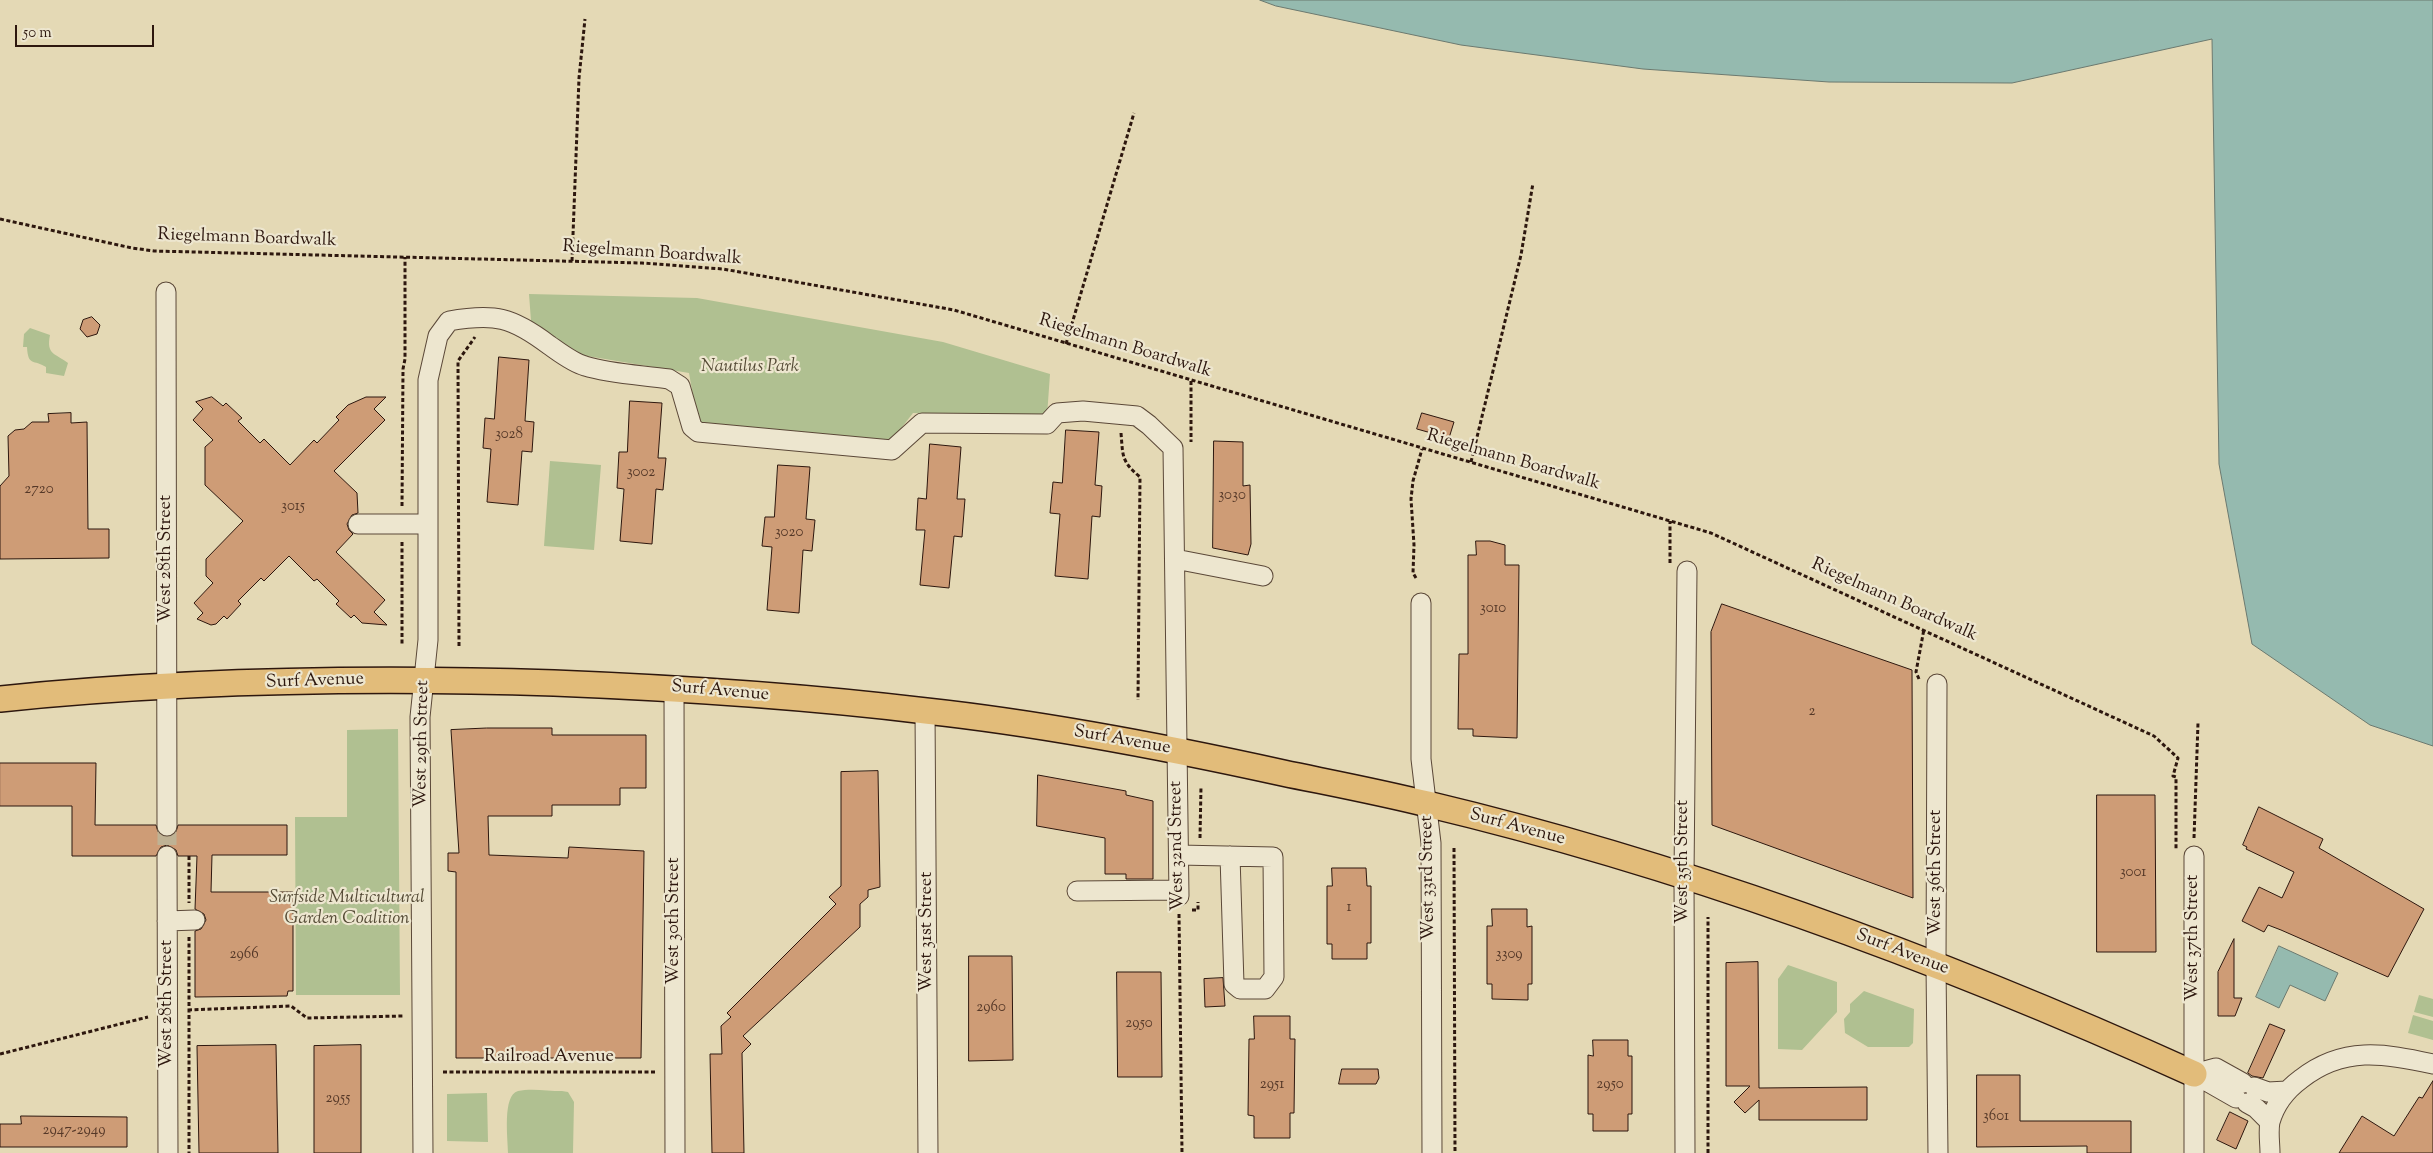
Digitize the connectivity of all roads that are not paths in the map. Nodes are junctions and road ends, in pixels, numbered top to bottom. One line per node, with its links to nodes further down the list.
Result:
1 (166, 292): 11 (street, West 28th Street)
2 (438, 336): 4 (street, West 29th Street); 5 (street, West 32nd Street)
3 (358, 524): 4 (street)
4 (428, 524): 9 (street, West 29th Street)
5 (1175, 559): 7 (street); 15 (street, West 32nd Street)
6 (1687, 571): 22 (street, West 35th Street)
7 (1263, 576)
8 (1421, 603): 16 (street, West 33rd Street)
9 (424, 680): 11 (main road, Surf Avenue); 12 (main road, Surf Avenue); 33 (street, West 29th Street)
10 (1937, 684): 26 (street, West 36th Street)
11 (167, 686): 13 (main road, Surf Avenue); 17 (street, West 28th Street)
12 (674, 688): 14 (main road, Surf Avenue); 34 (street, West 30th Street)
13 (0, 699)
14 (925, 710): 15 (main road, Surf Avenue); 35 (street, West 31st Street)
15 (1175, 750): 16 (main road, Surf Avenue); 20 (street, West 32nd Street)
16 (1427, 804): 22 (main road, Surf Avenue); 36 (street, West 33rd Street)
17 (167, 826)
18 (2185, 855): 28 (street, West 37th Street)
19 (167, 856): 25 (street, West 28th Street)
20 (1179, 856): 21 (street); 23 (street, West 32nd Street)
21 (1230, 856): 21 (street)
22 (1684, 876): 26 (main road, Surf Avenue); 37 (street, West 35th Street)
23 (1077, 891)
24 (192, 920): 25 (street)
25 (167, 921): 32 (street, West 28th Street)
26 (1936, 965): 28 (main road, Surf Avenue); 38 (street, West 36th Street)
27 (2433, 1064): 29 (street)
28 (2194, 1074): 30 (street, Surf Avenue); 39 (street, West 37th Street)
29 (2291, 1087): 30 (street, Surf Avenue); 31 (street)
30 (2245, 1093): 31 (street, Surf Avenue)
31 (2270, 1122): 40 (street)
32 (168, 1153)
33 (423, 1153)
34 (675, 1153)
35 (928, 1153)
36 (1432, 1153)
37 (1685, 1153)
38 (1938, 1153)
39 (2194, 1153)
40 (2270, 1153)

